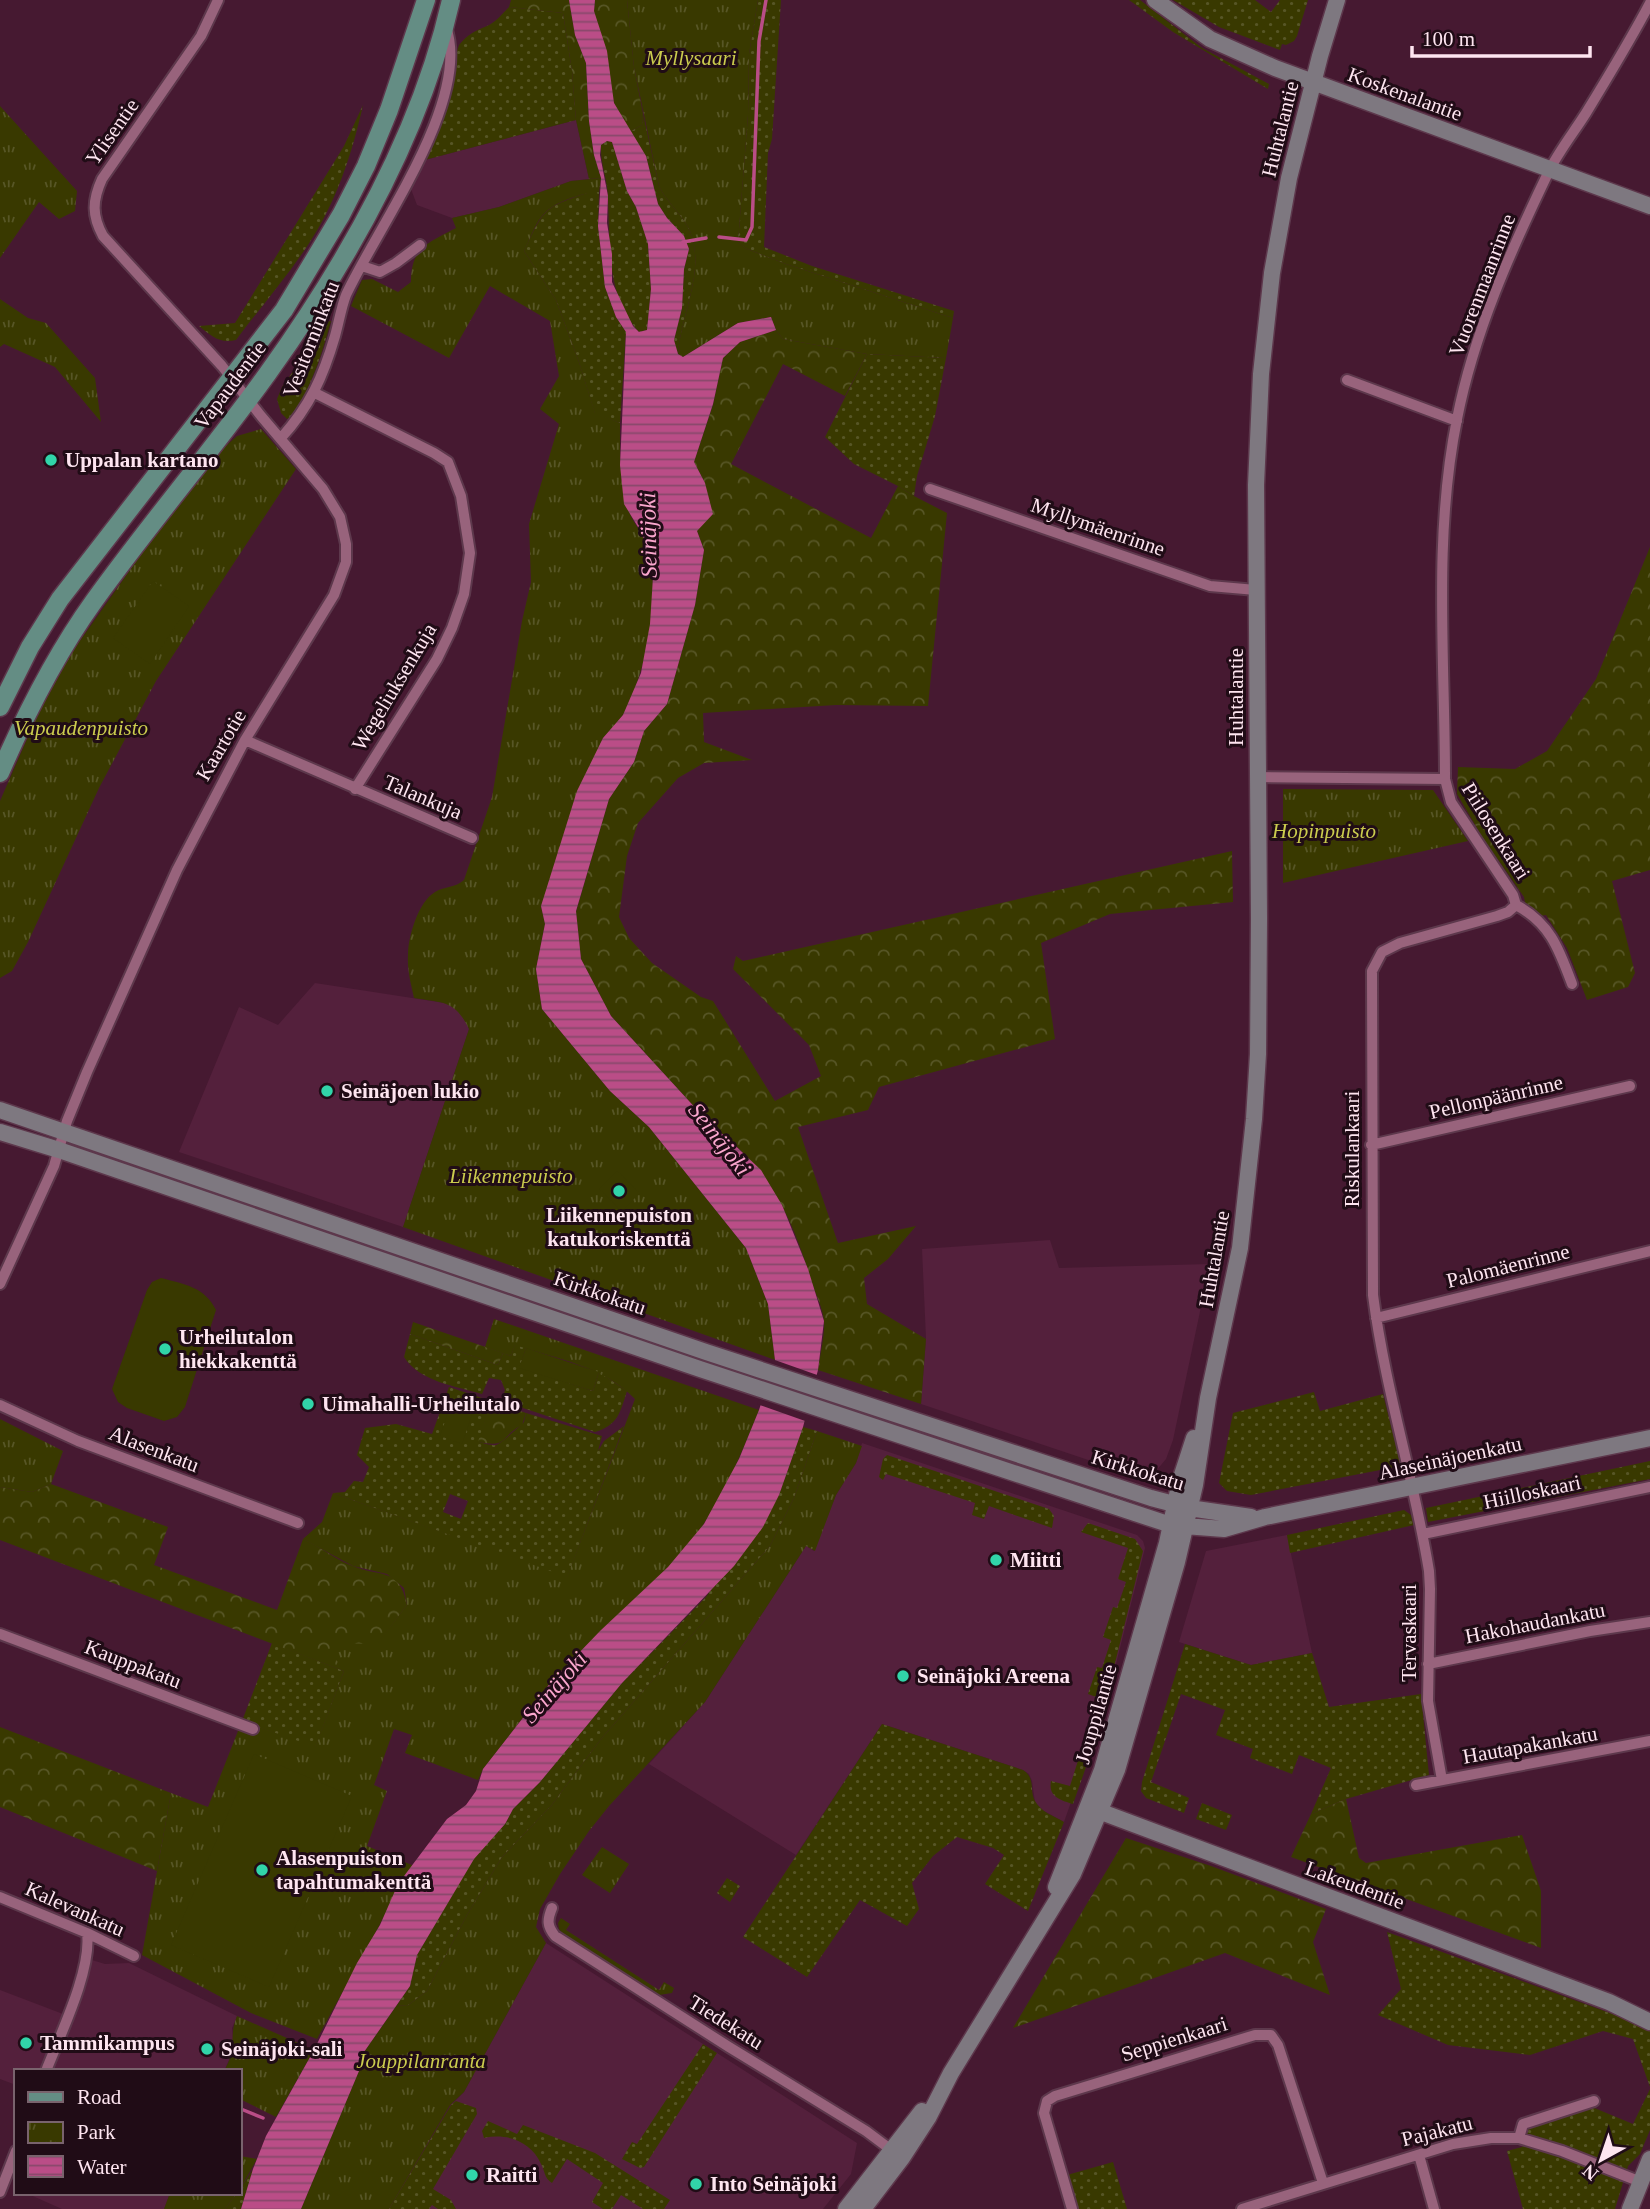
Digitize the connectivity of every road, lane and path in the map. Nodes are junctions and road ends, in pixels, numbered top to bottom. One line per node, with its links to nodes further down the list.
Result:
1 (218, 0): 13 (street, Ylisentie)
2 (426, 0): 13 (main road, Vapaudentie)
3 (451, 0): 7 (main road, Vapaudentie)
4 (1155, 0): 8 (main road, Koskenalantie)
5 (1337, 0): 8 (main road, Huhtalantie)
6 (1650, 3): 9 (street, Vuorenmaanrinne)
7 (445, 26): 12 (street, Vesitorninkatu); 16 (main road, Vapaudentie)
8 (1313, 82): 9 (main road, Koskenalantie); 20 (main road, Huhtalantie)
9 (1550, 169): 10 (main road, Koskenalantie); 17 (street, Vuorenmaanrinne)
10 (1650, 206)
11 (420, 245): 12 (street)
12 (362, 266): 15 (street, Vesitorninkatu)
13 (232, 377): 16 (street, Ylisentie); 21 (main road, Vapaudentie)
14 (1347, 380): 17 (street)
15 (315, 393): 18 (street, Vesitorninkatu); 26 (street, Wegeliuksenkuja)
16 (249, 400): 18 (street, Kaartotie); 23 (main road, Vapaudentie)
17 (1457, 421): 25 (street, Vuorenmaanrinne)
18 (282, 438): 22 (street, Kaartotie)
19 (930, 489): 20 (street, Myllymäenrinne)
20 (1256, 590): 24 (main road, Huhtalantie)
21 (0, 707)
22 (245, 740): 26 (street, Talankuja); 33 (street, Kaartotie)
23 (0, 772)
24 (1258, 777): 25 (street, Piilosenkaari); 43 (main road, Huhtalantie)
25 (1445, 779): 28 (street, Piilosenkaari)
26 (355, 789): 27 (street, Talankuja)
27 (472, 838)
28 (1516, 905): 29 (street, Piilosenkaari); 34 (street, Riskulankaari)
29 (1572, 984)
30 (1630, 1086): 34 (street, Pellonpäänrinne)
31 (0, 1110): 33 (main road, Kirkkokatu)
32 (0, 1132): 35 (main road, Kirkkokatu)
33 (64, 1132): 35 (street, Kaartotie); 43 (main road, Kirkkokatu)
34 (1371, 1145): 38 (street, Riskulankaari)
35 (59, 1150): 37 (street, Kaartotie); 46 (main road, Kirkkokatu)
36 (1650, 1251): 38 (street, Palomäenrinne)
37 (0, 1284)
38 (1376, 1318): 41 (street, Riskulankaari)
39 (0, 1405): 45 (street, Alasenkatu)
40 (1650, 1438): 41 (main road, Alaseinäjoenkatu)
41 (1413, 1487): 44 (main road, Alaseinäjoenkatu); 47 (street, Tervaskaari)
42 (1650, 1487): 47 (street, Hiilloskaari)
43 (1182, 1506): 44 (main road, Alaseinäjoenkatu); 46 (main road, Huhtalantie)
44 (1259, 1518): 46 (main road, Alaseinäjoenkatu)
45 (298, 1523)
46 (1178, 1525): 55 (main road, Jouppilantie)
47 (1423, 1534): 50 (street, Tervaskaari)
48 (1650, 1622): 50 (street, Hakohaudankatu)
49 (0, 1634): 51 (street, Kauppakatu)
50 (1428, 1664): 53 (street, Tervaskaari)
51 (253, 1729)
52 (1650, 1741): 53 (street, Hautapakankatu)
53 (1442, 1780): 54 (street, Hautapakankatu)
54 (1416, 1785)
55 (1094, 1809): 60 (main road, Lakeudentie); 66 (main road, Jouppilantie)
56 (0, 1897): 58 (street, Kalevankatu)
57 (552, 1908): 66 (street, Tiedekatu)
58 (87, 1933): 59 (street, Kalevankatu); 63 (street)
59 (134, 1956)
60 (1609, 2002): 61 (main road, Lakeudentie); 62 (main road, Lakeudentie)
61 (1650, 2007)
62 (1650, 2022)
63 (47, 2069)
64 (1594, 2101): 65 (street)
65 (1519, 2138): 67 (street, Pajakatu); 70 (street, Pajakatu)
66 (897, 2154): 73 (main road, Jouppilantie); 74 (main road, Jouppilantie)
67 (1419, 2155): 71 (street, Pajakatu); 77 (street)
68 (14, 2156): 72 (street)
69 (1650, 2159): 70 (main road)
70 (1641, 2182): 78 (main road)
71 (1323, 2183): 75 (street, Seppienkaari); 76 (street, Pajakatu)
72 (0, 2192)
73 (846, 2209)
74 (863, 2209)
75 (1072, 2209)
76 (1242, 2209)
77 (1434, 2209)
78 (1630, 2209)

